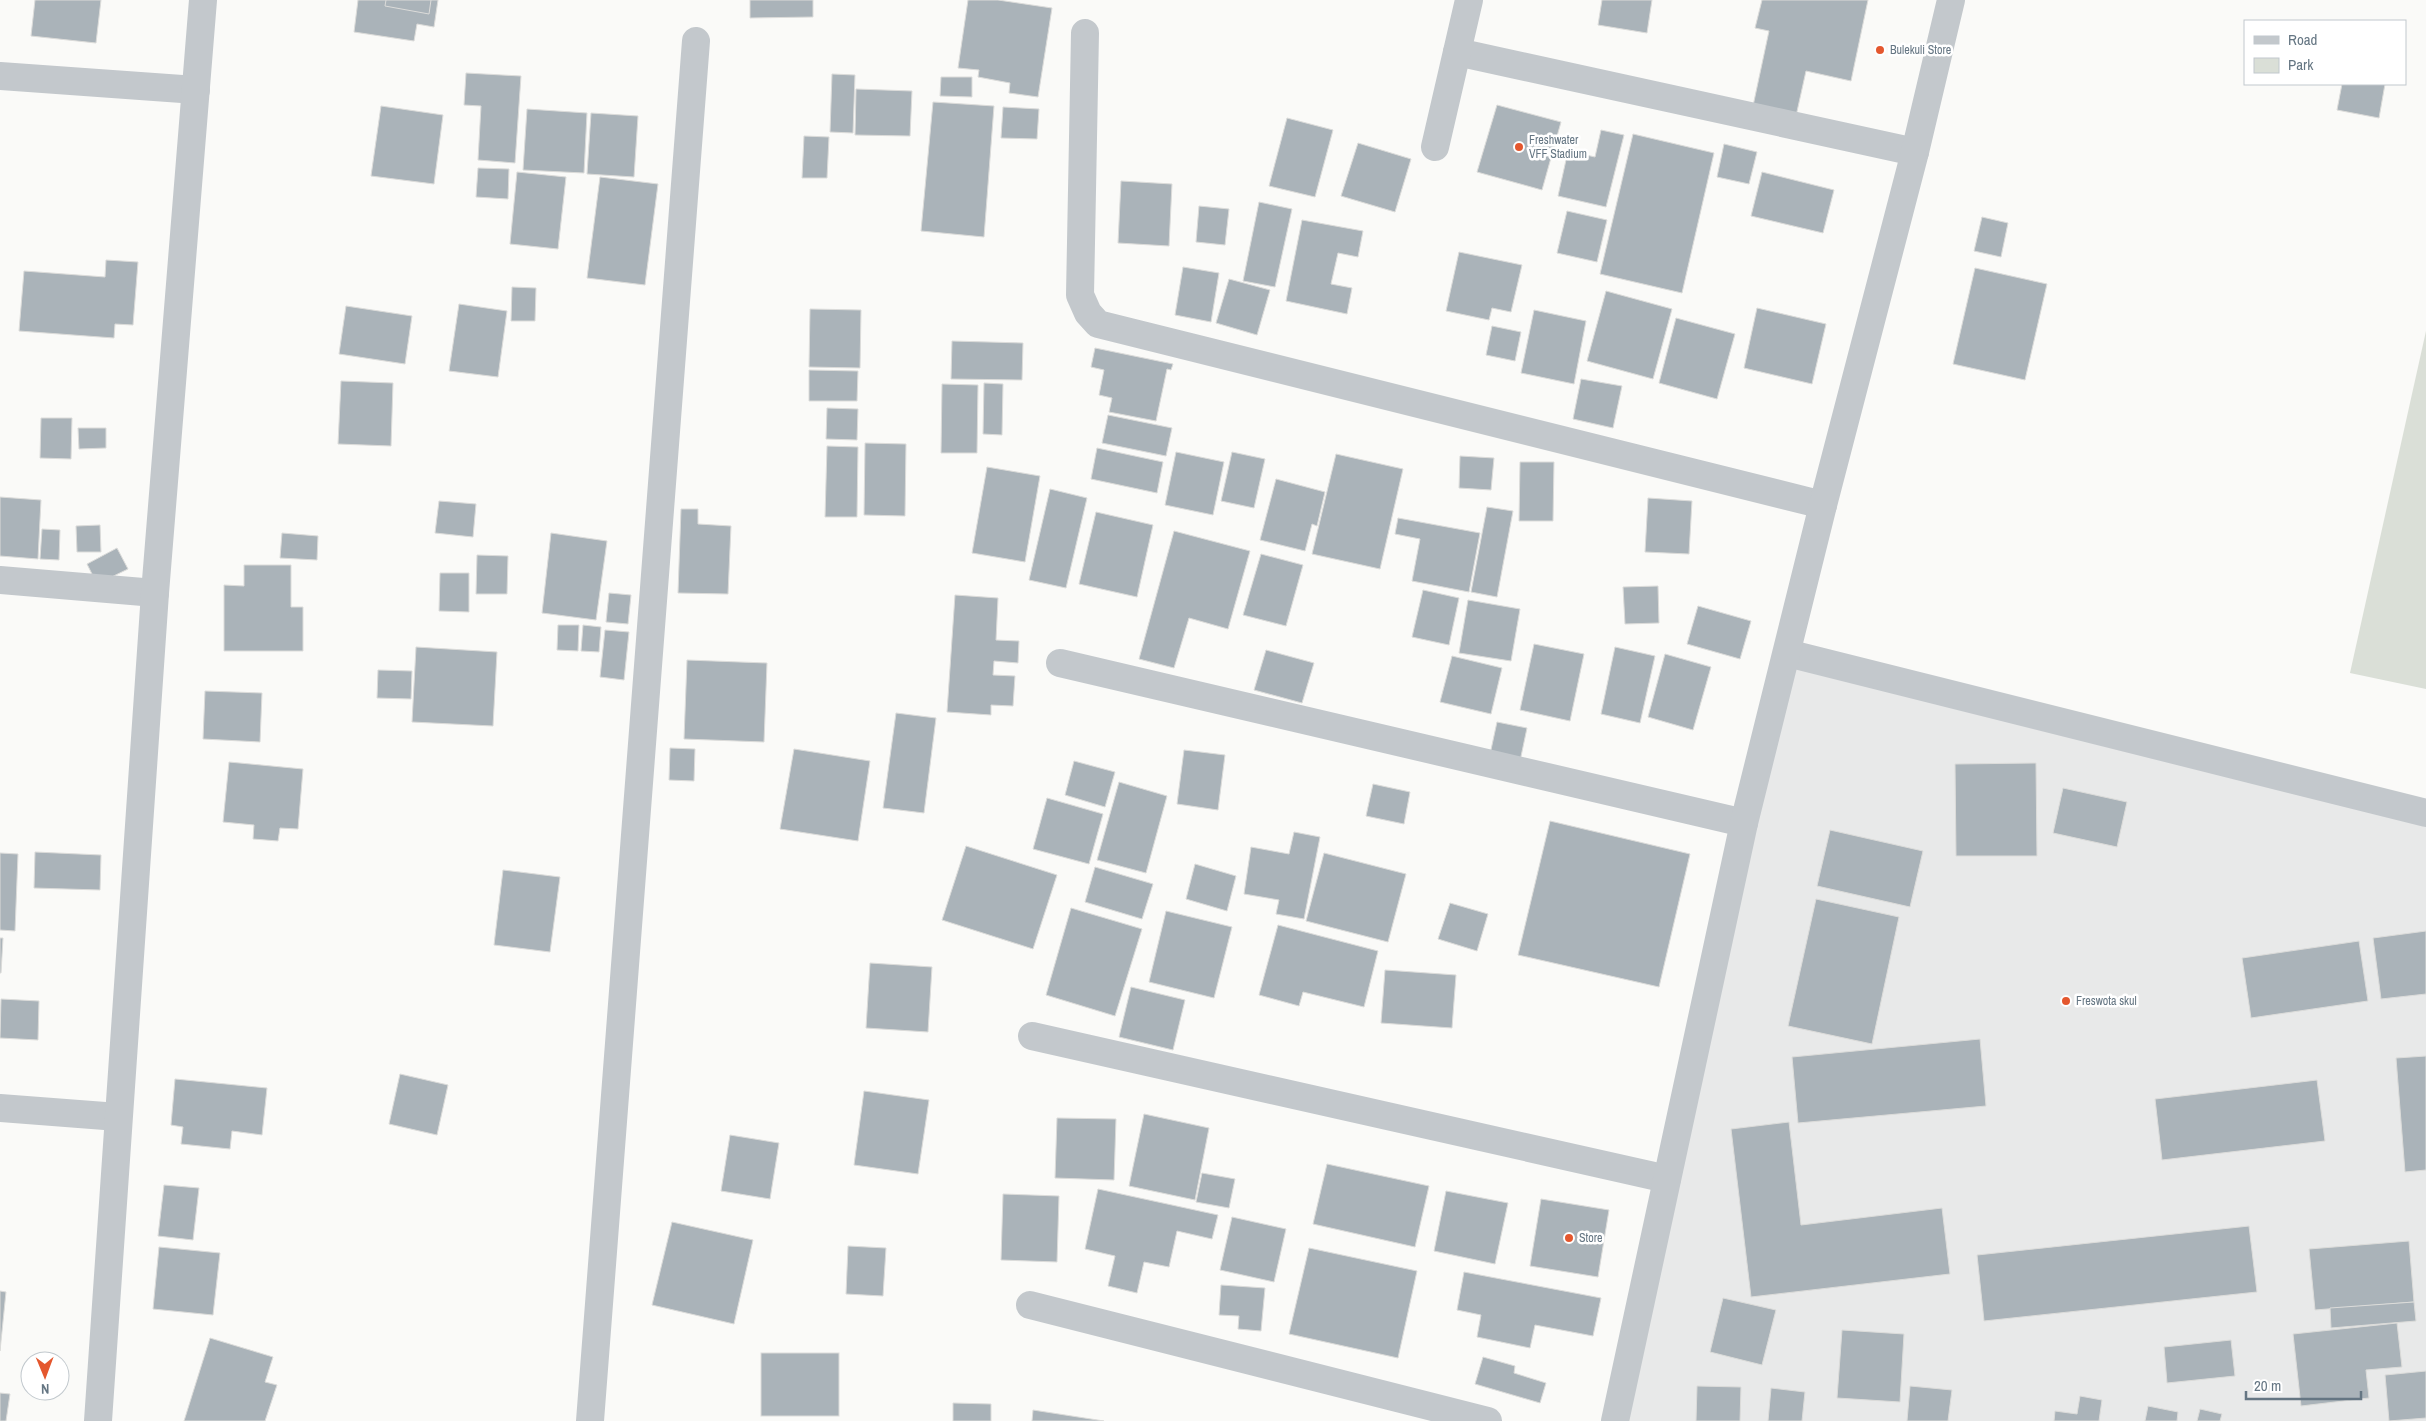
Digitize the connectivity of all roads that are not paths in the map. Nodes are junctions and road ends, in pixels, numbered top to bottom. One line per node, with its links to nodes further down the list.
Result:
1 (203, 0): 8 (street)
2 (1469, 0): 6 (street)
3 (1951, 0): 10 (street)
4 (1085, 33): 11 (street)
5 (696, 41): 24 (street)
6 (1457, 52): 9 (street); 10 (street)
7 (0, 76): 8 (street)
8 (196, 90): 13 (street)
9 (1435, 147)
10 (1915, 152): 11 (street)
11 (1823, 505): 14 (street)
12 (0, 580): 13 (street)
13 (155, 593): 20 (street)
14 (1787, 653): 16 (street); 17 (street)
15 (1060, 663): 17 (street)
16 (2426, 813)
17 (1744, 823): 21 (street)
18 (1032, 1036): 21 (street)
19 (0, 1108): 20 (street)
20 (118, 1117): 23 (street)
21 (1667, 1179): 26 (street)
22 (1030, 1306): 25 (street)
23 (98, 1421)
24 (590, 1421)
25 (1488, 1421)
26 (1615, 1421)

